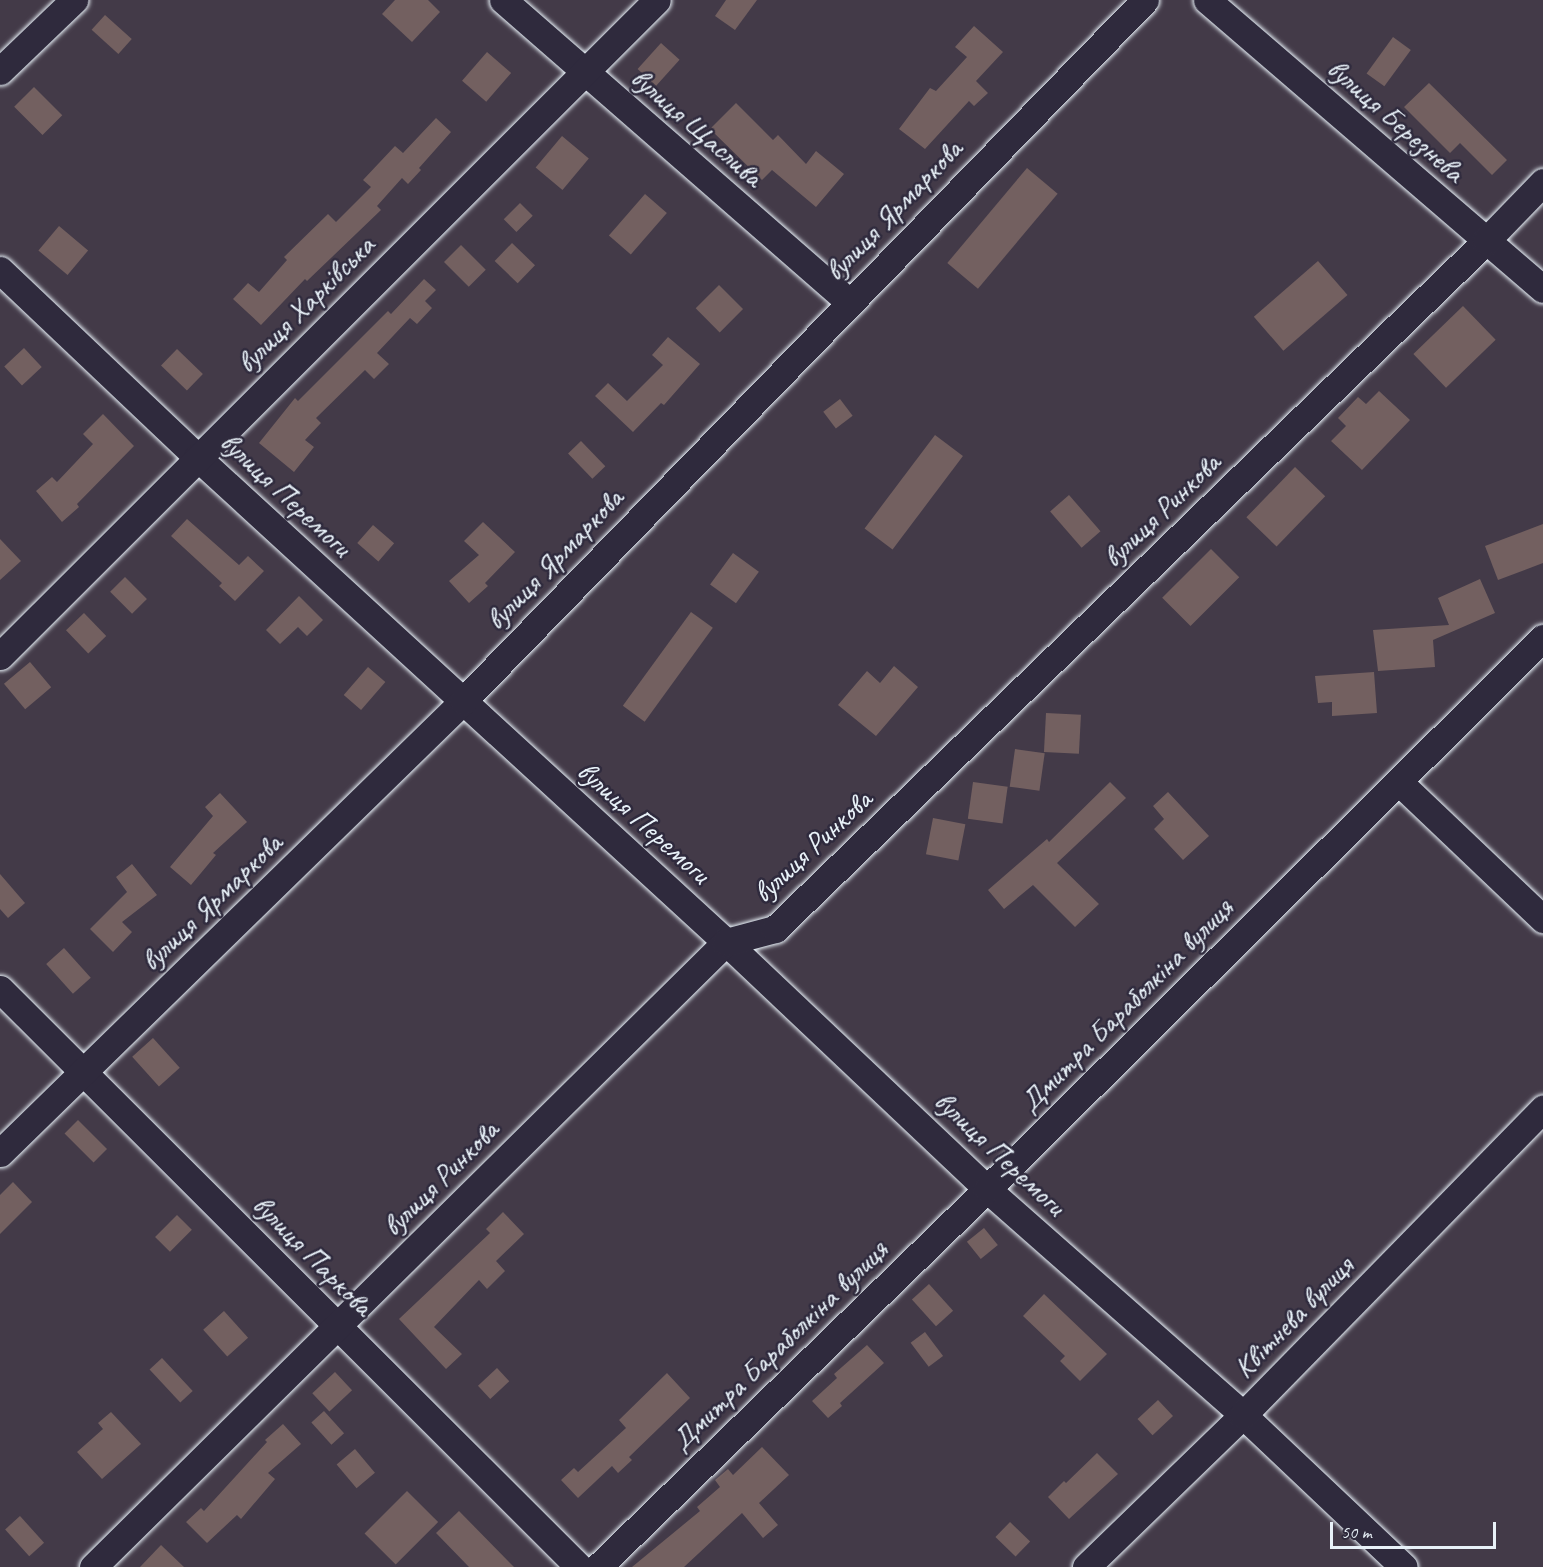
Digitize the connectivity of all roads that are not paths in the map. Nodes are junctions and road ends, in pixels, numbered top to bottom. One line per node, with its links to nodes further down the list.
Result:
1 (74, 0): 6 (street)
2 (502, 0): 7 (street, вулиця Щаслива)
3 (657, 0): 7 (street, вулиця Харківська)
4 (1145, 0): 12 (street, вулиця Ярмаркова)
5 (1208, 0): 9 (street, вулиця Березнева)
6 (0, 71)
7 (585, 74): 12 (street, вулиця Щаслива); 13 (street, вулиця Харківська)
8 (1543, 182): 9 (street, вулиця Ринкова)
9 (1486, 241): 11 (street, вулиця Березнева); 19 (street, вулиця Ринкова)
10 (0, 270): 13 (street, вулиця Перемоги)
11 (1543, 289)
12 (849, 302): 16 (street, вулиця Ярмаркова)
13 (197, 457): 15 (street, вулиця Харківська); 16 (street, вулиця Перемоги)
14 (1543, 638): 17 (street, Дмитра Бараболкіна вулиця)
15 (0, 656)
16 (463, 701): 19 (street, вулиця Перемоги); 21 (street, вулиця Ярмаркова)
17 (1399, 782): 18 (street); 24 (street, Дмитра Бараболкіна вулиця)
18 (1543, 919)
19 (726, 942): 24 (street, вулиця Перемоги); 25 (street, вулиця Ринкова)
20 (0, 989): 21 (street, вулиця Паркова)
21 (84, 1072): 23 (street, вулиця Ярмаркова); 25 (street, вулиця Паркова)
22 (1543, 1109): 26 (street, Квітнева вулиця)
23 (0, 1153)
24 (987, 1189): 26 (street, вулиця Перемоги); 29 (street, Дмитра Бараболкіна вулиця)
25 (337, 1326): 27 (street, вулиця Ринкова); 28 (street, вулиця Паркова)
26 (1243, 1415): 30 (street, Квітнева вулиця); 31 (street, вулиця Перемоги)
27 (93, 1567)
28 (579, 1567)
29 (598, 1567)
30 (1086, 1567)
31 (1404, 1567)

